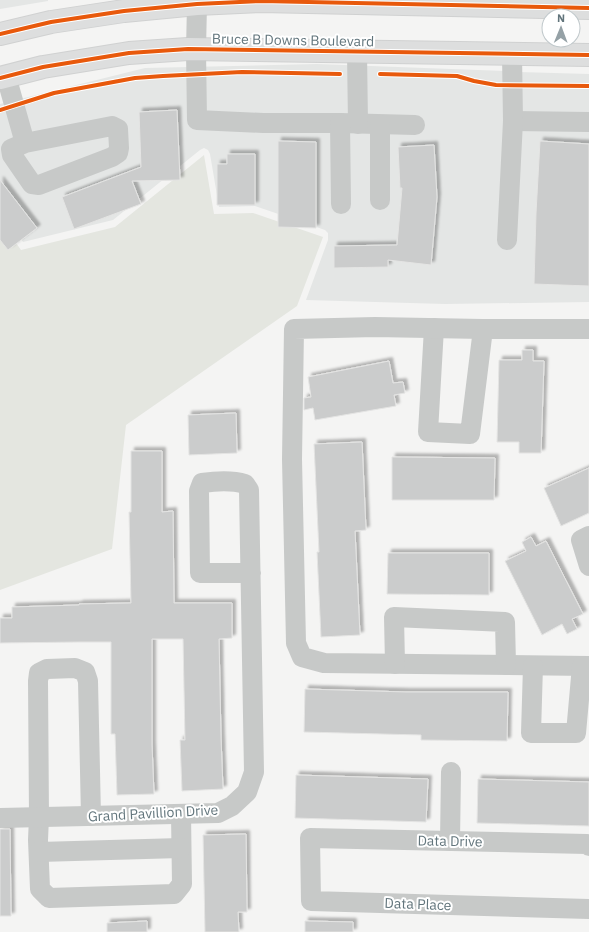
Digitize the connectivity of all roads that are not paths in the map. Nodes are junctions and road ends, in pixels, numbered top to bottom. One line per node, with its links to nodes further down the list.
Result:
1 (197, 4): 2 (main road); 3 (main road); 4 (street)
2 (589, 8)
3 (1, 31)
4 (196, 50): 5 (main road, Bruce B Downs Boulevard); 8 (main road, Bruce B Downs Boulevard); 11 (street)
5 (357, 52): 6 (main road, Bruce B Downs Boulevard); 11 (street)
6 (512, 54): 7 (main road, Bruce B Downs Boulevard); 9 (street)
7 (589, 55)
8 (3, 77): 14 (street)
9 (513, 121): 10 (street); 17 (street)
10 (589, 122)
11 (349, 123): 12 (street); 16 (street)
12 (380, 125): 13 (street); 15 (street)
13 (415, 125)
14 (25, 143): 14 (street)
15 (380, 200)
16 (341, 204)
17 (507, 240)
18 (434, 328): 19 (street); 19 (street); 24 (street)
19 (483, 329): 20 (street)
20 (589, 329)
21 (589, 536): 22 (street)
22 (589, 566)
23 (251, 573): 23 (street, Grand Pavillion Drive); 29 (street, Grand Pavillion Drive)
24 (395, 664): 25 (street); 25 (street)
25 (506, 665): 26 (street)
26 (533, 666): 27 (street); 27 (street)
27 (585, 666)
28 (451, 772): 34 (street)
29 (181, 814): 30 (street, Grand Pavillion Drive); 36 (street)
30 (91, 816): 31 (street, Grand Pavillion Drive); 31 (street)
31 (39, 817): 32 (street, Grand Pavillion Drive); 37 (street)
32 (0, 818)
33 (310, 838): 34 (street, Data Drive); 38 (street, Data Place)
34 (450, 841): 35 (street, Data Drive)
35 (589, 846)
36 (181, 848): 37 (street); 37 (street)
37 (39, 852)
38 (589, 909)

